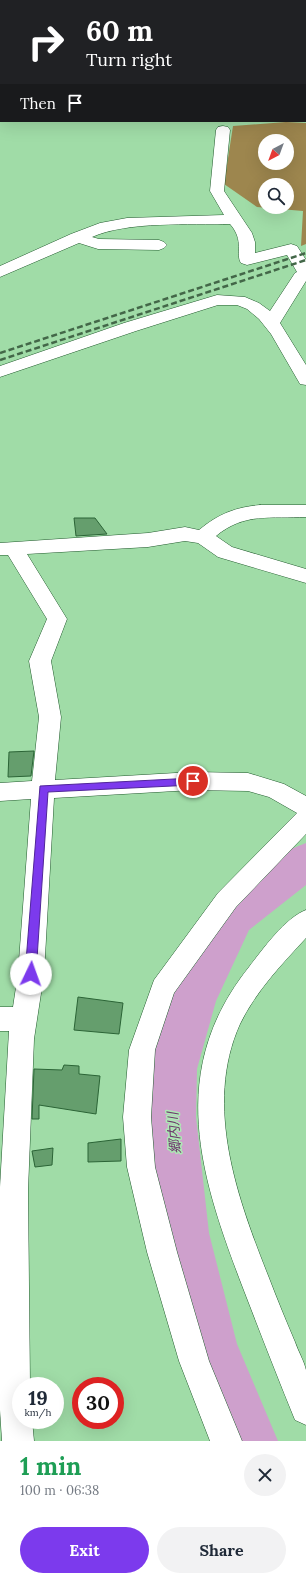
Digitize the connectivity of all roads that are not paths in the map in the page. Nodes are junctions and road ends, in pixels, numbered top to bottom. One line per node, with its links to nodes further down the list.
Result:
1 (223, 130): 2 (street)
2 (234, 219): 3 (street); 6 (street)
3 (76, 237): 4 (street); 5 (street)
4 (159, 245)
5 (0, 272)
6 (306, 274): 7 (street)
7 (271, 323): 8 (street); 9 (street)
8 (0, 372)
9 (306, 380)
10 (306, 511): 11 (street)
11 (203, 536): 12 (street); 13 (street)
12 (6, 549): 14 (street)
13 (306, 576)
14 (43, 789): 15 (street); 16 (street); 19 (street)
15 (0, 792)
16 (306, 807)
17 (306, 818): 22 (street)
18 (306, 921): 20 (street)
19 (12, 1019): 21 (street)
20 (306, 1408)
21 (18, 1441)
22 (226, 1441)

